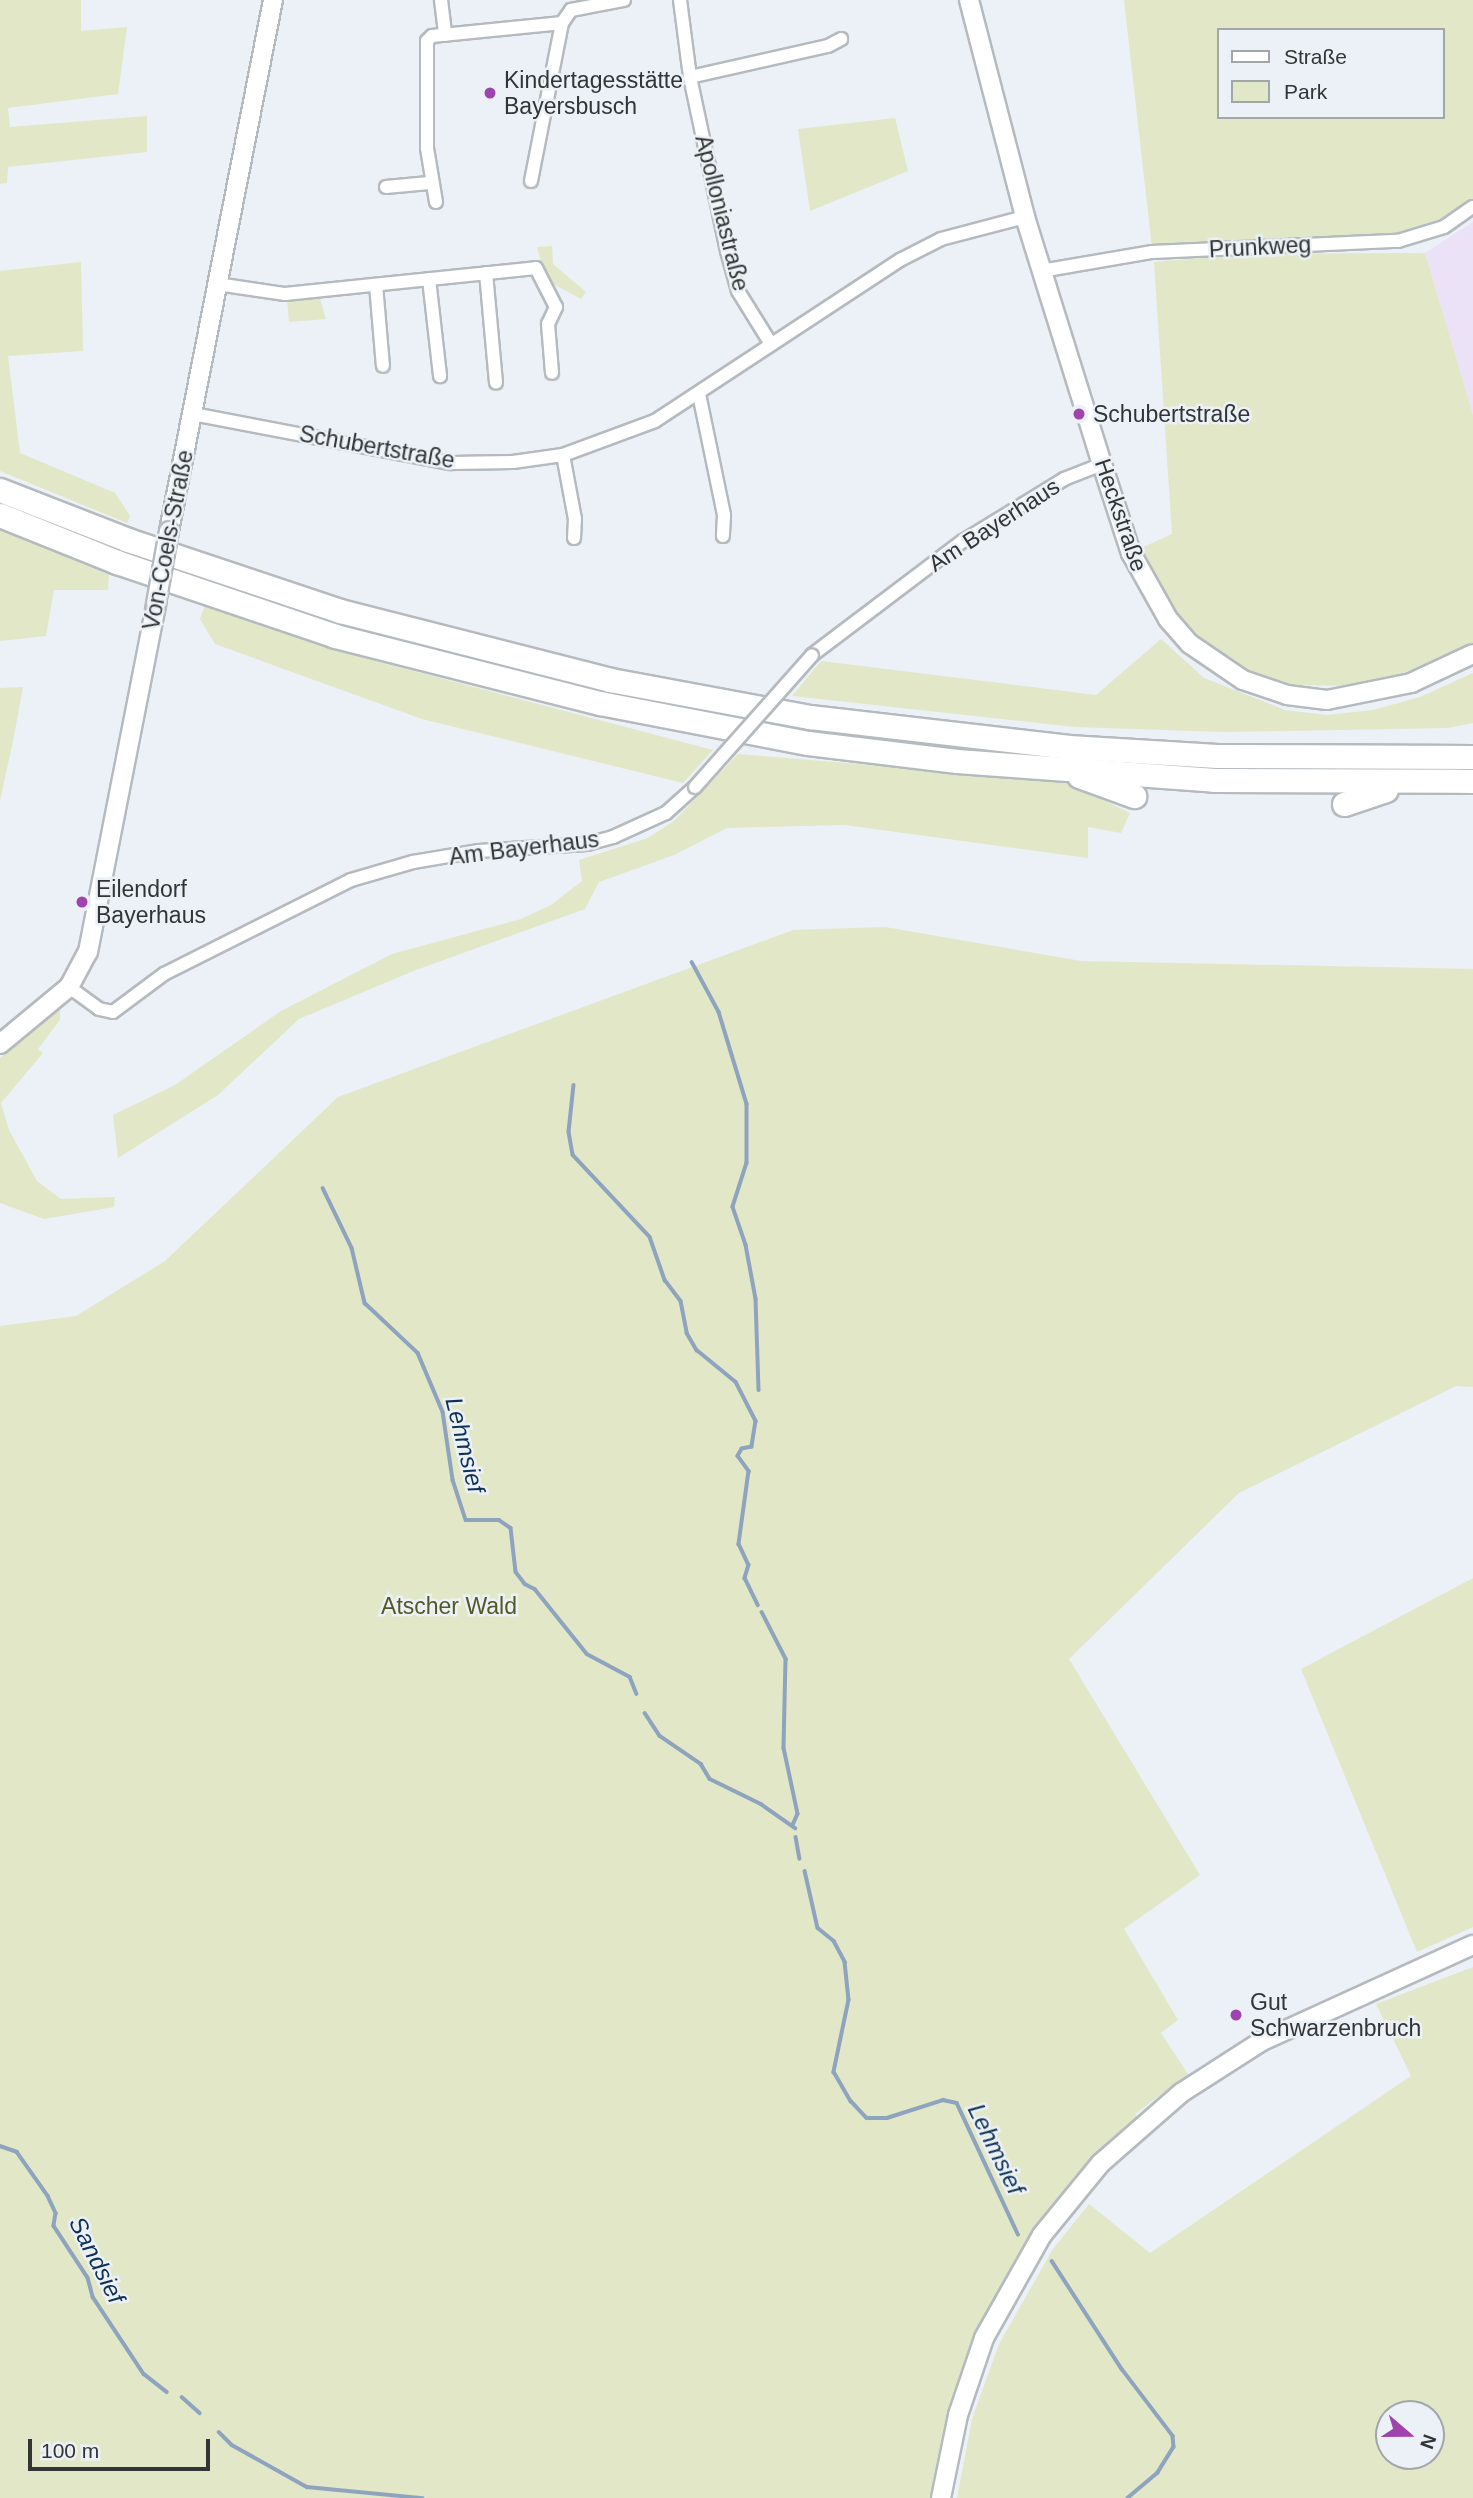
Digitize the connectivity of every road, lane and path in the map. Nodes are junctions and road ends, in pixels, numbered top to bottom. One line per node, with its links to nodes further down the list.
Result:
1 (272, 0): 19 (main road, Von-Coels-Straße)
2 (441, 0): 7 (street)
3 (624, 0): 6 (street)
4 (680, 0): 9 (street, Apolloniastraße)
5 (969, 0): 15 (main road, Heckstraße)
6 (562, 23): 7 (street); 10 (street)
7 (445, 35): 11 (street)
8 (841, 39): 9 (street)
9 (690, 77): 21 (street, Apolloniastraße)
10 (531, 181)
11 (429, 183): 12 (street); 13 (street)
12 (386, 187)
13 (436, 202)
14 (1473, 207): 16 (street, Prunkweg)
15 (1025, 217): 16 (main road, Heckstraße); 21 (street, Schubertstraße)
16 (1041, 271): 29 (main road, Heckstraße)
17 (486, 273): 18 (street); 23 (street); 25 (street)
18 (429, 279): 20 (street); 24 (street)
19 (217, 284): 20 (street); 27 (main road, Von-Coels-Straße)
20 (376, 285): 22 (street)
21 (771, 344): 26 (street, Schubertstraße)
22 (383, 366)
23 (552, 373)
24 (440, 376)
25 (496, 383)
26 (699, 394): 28 (street, Schubertstraße); 32 (street)
27 (193, 414): 28 (street, Schubertstraße); 41 (main road, Von-Coels-Straße, bridge)
28 (563, 455): 33 (street)
29 (1101, 464): 34 (main road, Heckstraße); 41 (street, Am Bayerhaus, bridge)
30 (0, 490): 35 (highway)
31 (0, 515): 36 (highway)
32 (723, 536)
33 (574, 538)
34 (1473, 654)
35 (1473, 757)
36 (1066, 770): 38 (highway); 39 (highway)
37 (1473, 781): 38 (highway)
38 (1412, 783): 40 (highway)
39 (1134, 796)
40 (1344, 804)
41 (69, 987): 42 (main road, Von-Coels-Straße)
42 (0, 1044)
43 (1473, 1945): 44 (main road)
44 (941, 2498)

